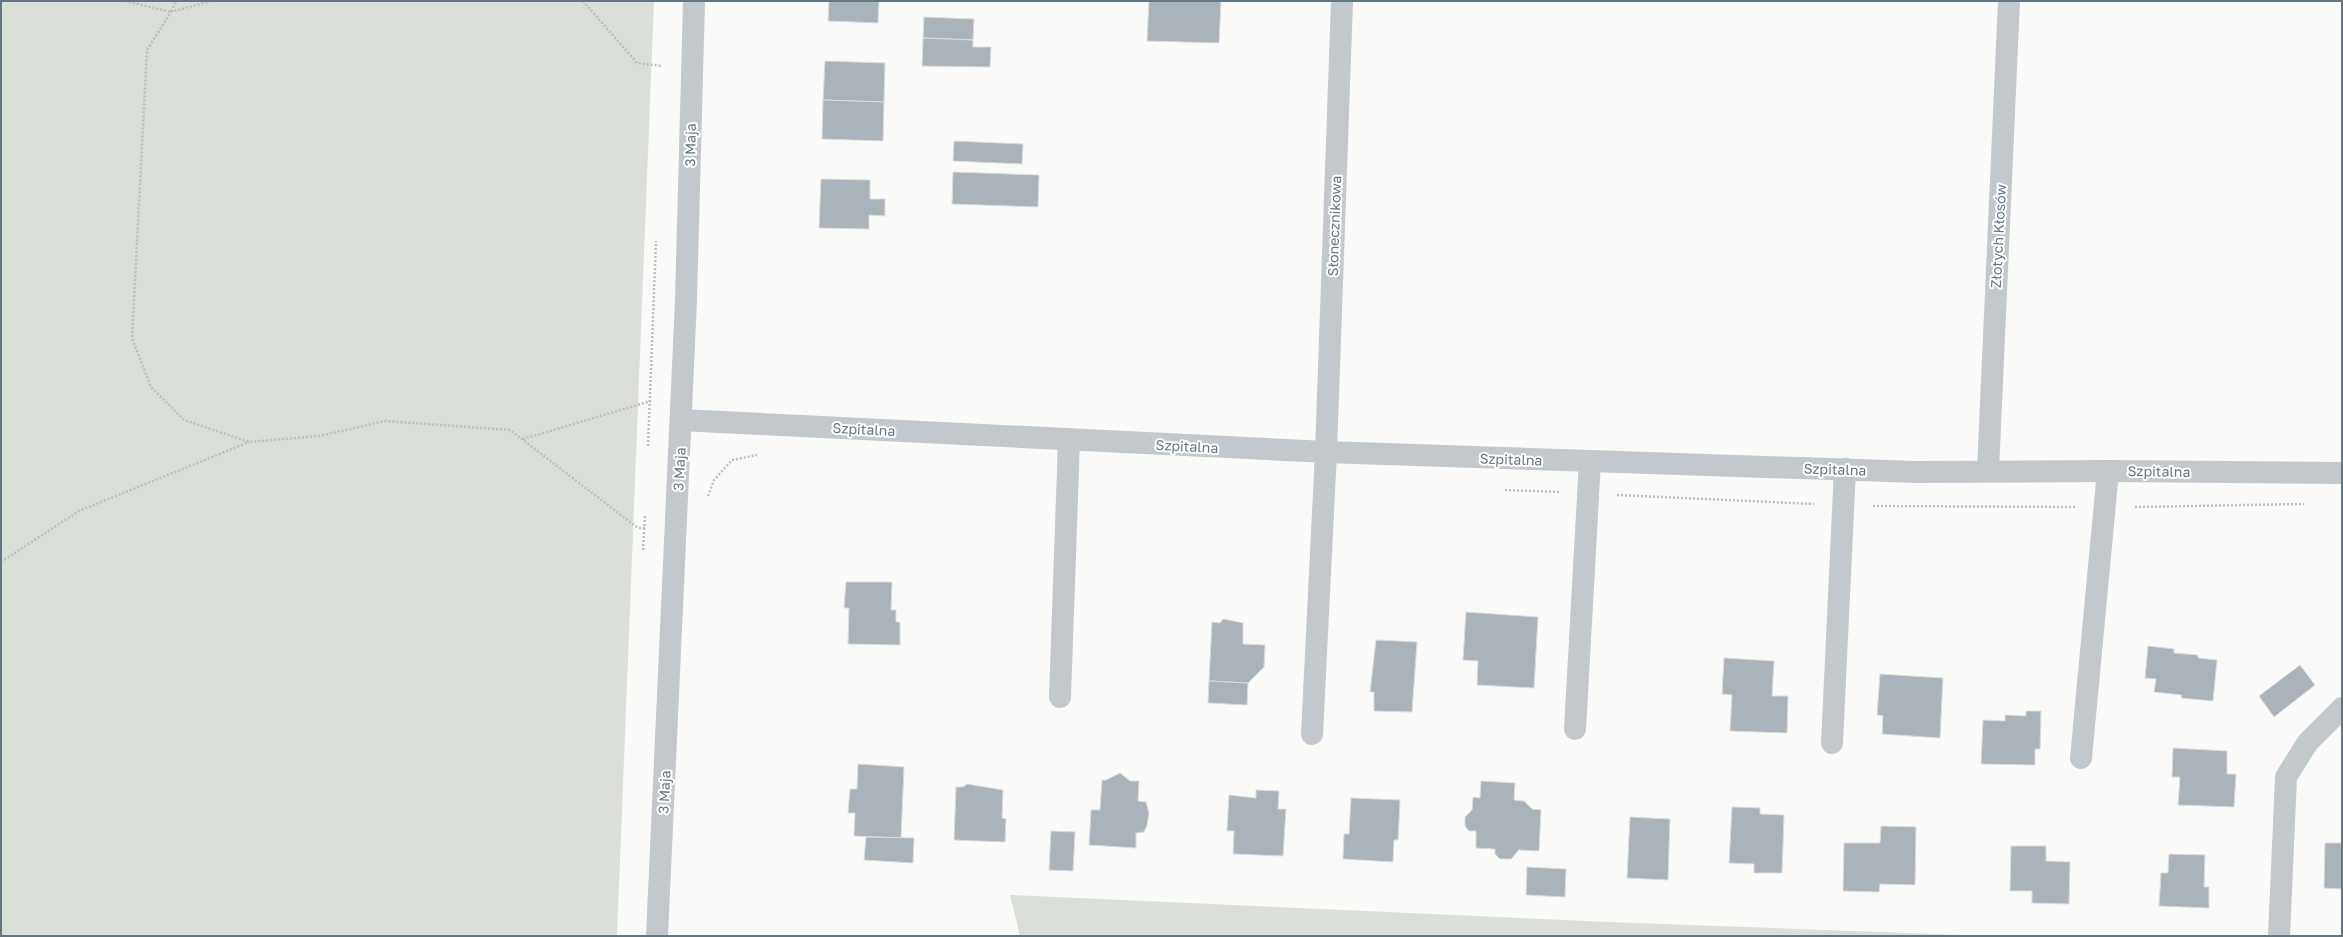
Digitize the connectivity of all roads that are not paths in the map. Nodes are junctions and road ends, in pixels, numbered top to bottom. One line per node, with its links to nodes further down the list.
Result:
1 (694, 1): 4 (street, 3 Maja)
2 (1342, 1): 6 (street, Słonecznikowa)
3 (2008, 1): 10 (street, Złotych Kłosów)
4 (681, 412): 5 (street, Szpitalna); 18 (street, 3 Maja)
5 (1069, 440): 6 (street, Szpitalna); 12 (street)
6 (1326, 452): 7 (street, Szpitalna); 15 (street, Słonecznikowa)
7 (1590, 462): 8 (street, Szpitalna); 14 (street)
8 (1845, 469): 10 (street, Szpitalna); 16 (street)
9 (2108, 470): 10 (street, Szpitalna); 11 (street, Szpitalna); 17 (street)
10 (1988, 471)
11 (2342, 473)
12 (1060, 697)
13 (2342, 708): 19 (street)
14 (1575, 729)
15 (1312, 734)
16 (1832, 743)
17 (2081, 758)
18 (657, 936)
19 (2279, 936)

